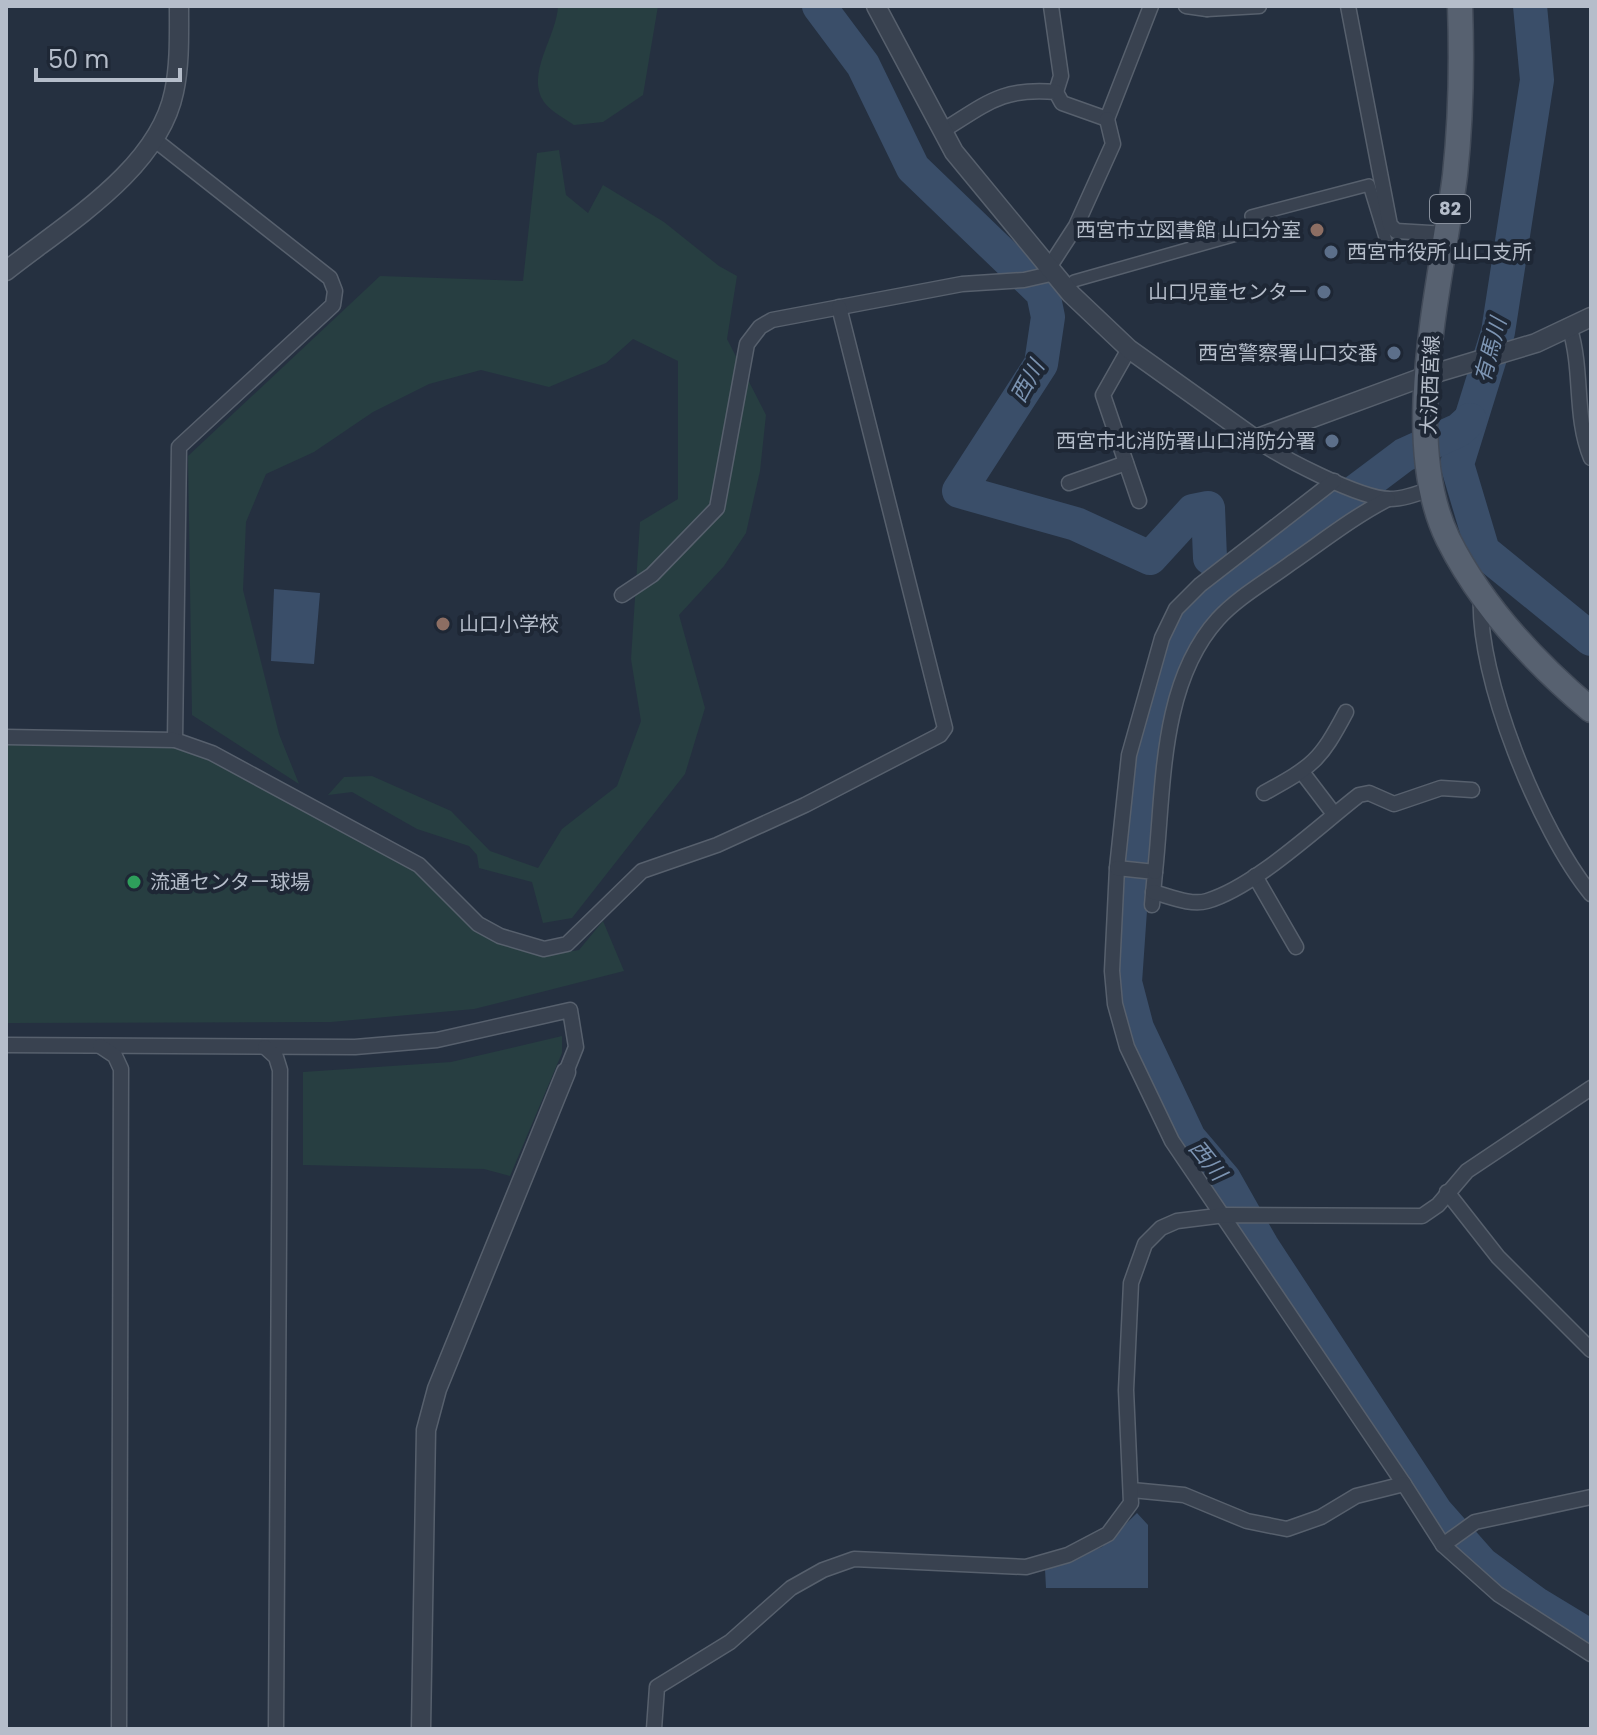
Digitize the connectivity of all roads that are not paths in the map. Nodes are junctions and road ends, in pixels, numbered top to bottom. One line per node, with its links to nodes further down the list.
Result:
1 (179, 6): 13 (street)
2 (876, 6): 12 (street)
3 (1051, 6): 10 (street)
4 (1151, 6): 11 (street)
5 (1186, 6): 9 (street)
6 (1259, 6): 9 (street)
7 (1348, 6): 14 (street)
8 (1460, 6): 14 (main road, 大沢西宮線 / 82)
9 (1207, 8)
10 (1056, 92): 11 (street); 12 (street)
11 (1107, 119): 17 (street)
12 (942, 131): 17 (street)
13 (155, 140): 16 (street); 37 (street)
14 (1447, 234): 23 (main road, 大沢西宮線 / 82)
15 (1396, 251): 18 (street)
16 (6, 271)
17 (1053, 271): 19 (street); 22 (street)
18 (1074, 281)
19 (839, 307): 33 (street); 37 (street)
20 (1591, 317): 21 (street)
21 (1570, 329): 23 (street); 25 (street)
22 (1129, 349): 24 (street); 26 (street)
23 (1435, 374): 24 (street); 27 (main road, 大沢西宮線 / 82)
24 (1255, 439): 28 (street)
25 (1590, 455)
26 (1126, 463): 29 (street); 31 (street)
27 (1430, 476): 30 (street); 32 (main road, 大沢西宮線 / 82)
28 (1337, 482): 30 (street); 42 (street)
29 (1069, 483)
30 (1383, 497): 43 (street)
31 (1139, 501)
32 (1481, 591): 34 (main road, 大沢西宮線 / 82); 45 (street)
33 (622, 595)
34 (1591, 710)
35 (1346, 712): 38 (street)
36 (6, 737): 37 (street)
37 (175, 740)
38 (1302, 772): 40 (street); 41 (street)
39 (1472, 790): 41 (street)
40 (1264, 793)
41 (1334, 814): 44 (street)
42 (1120, 868): 43 (street); 53 (street)
43 (1151, 871): 44 (street)
44 (1255, 876): 46 (street)
45 (1591, 894)
46 (1296, 947)
47 (6, 1045): 48 (street)
48 (100, 1046): 49 (street); 60 (street)
49 (265, 1047): 50 (street); 61 (street)
50 (566, 1072): 62 (street)
51 (1591, 1088): 52 (street)
52 (1447, 1192): 53 (street); 54 (street)
53 (1229, 1215): 55 (street); 56 (street)
54 (1591, 1350)
55 (1404, 1484): 56 (street); 58 (street)
56 (1132, 1490): 63 (street)
57 (1591, 1497): 58 (street)
58 (1443, 1545): 59 (street)
59 (1591, 1654)
60 (119, 1729)
61 (276, 1729)
62 (421, 1729)
63 (654, 1729)

